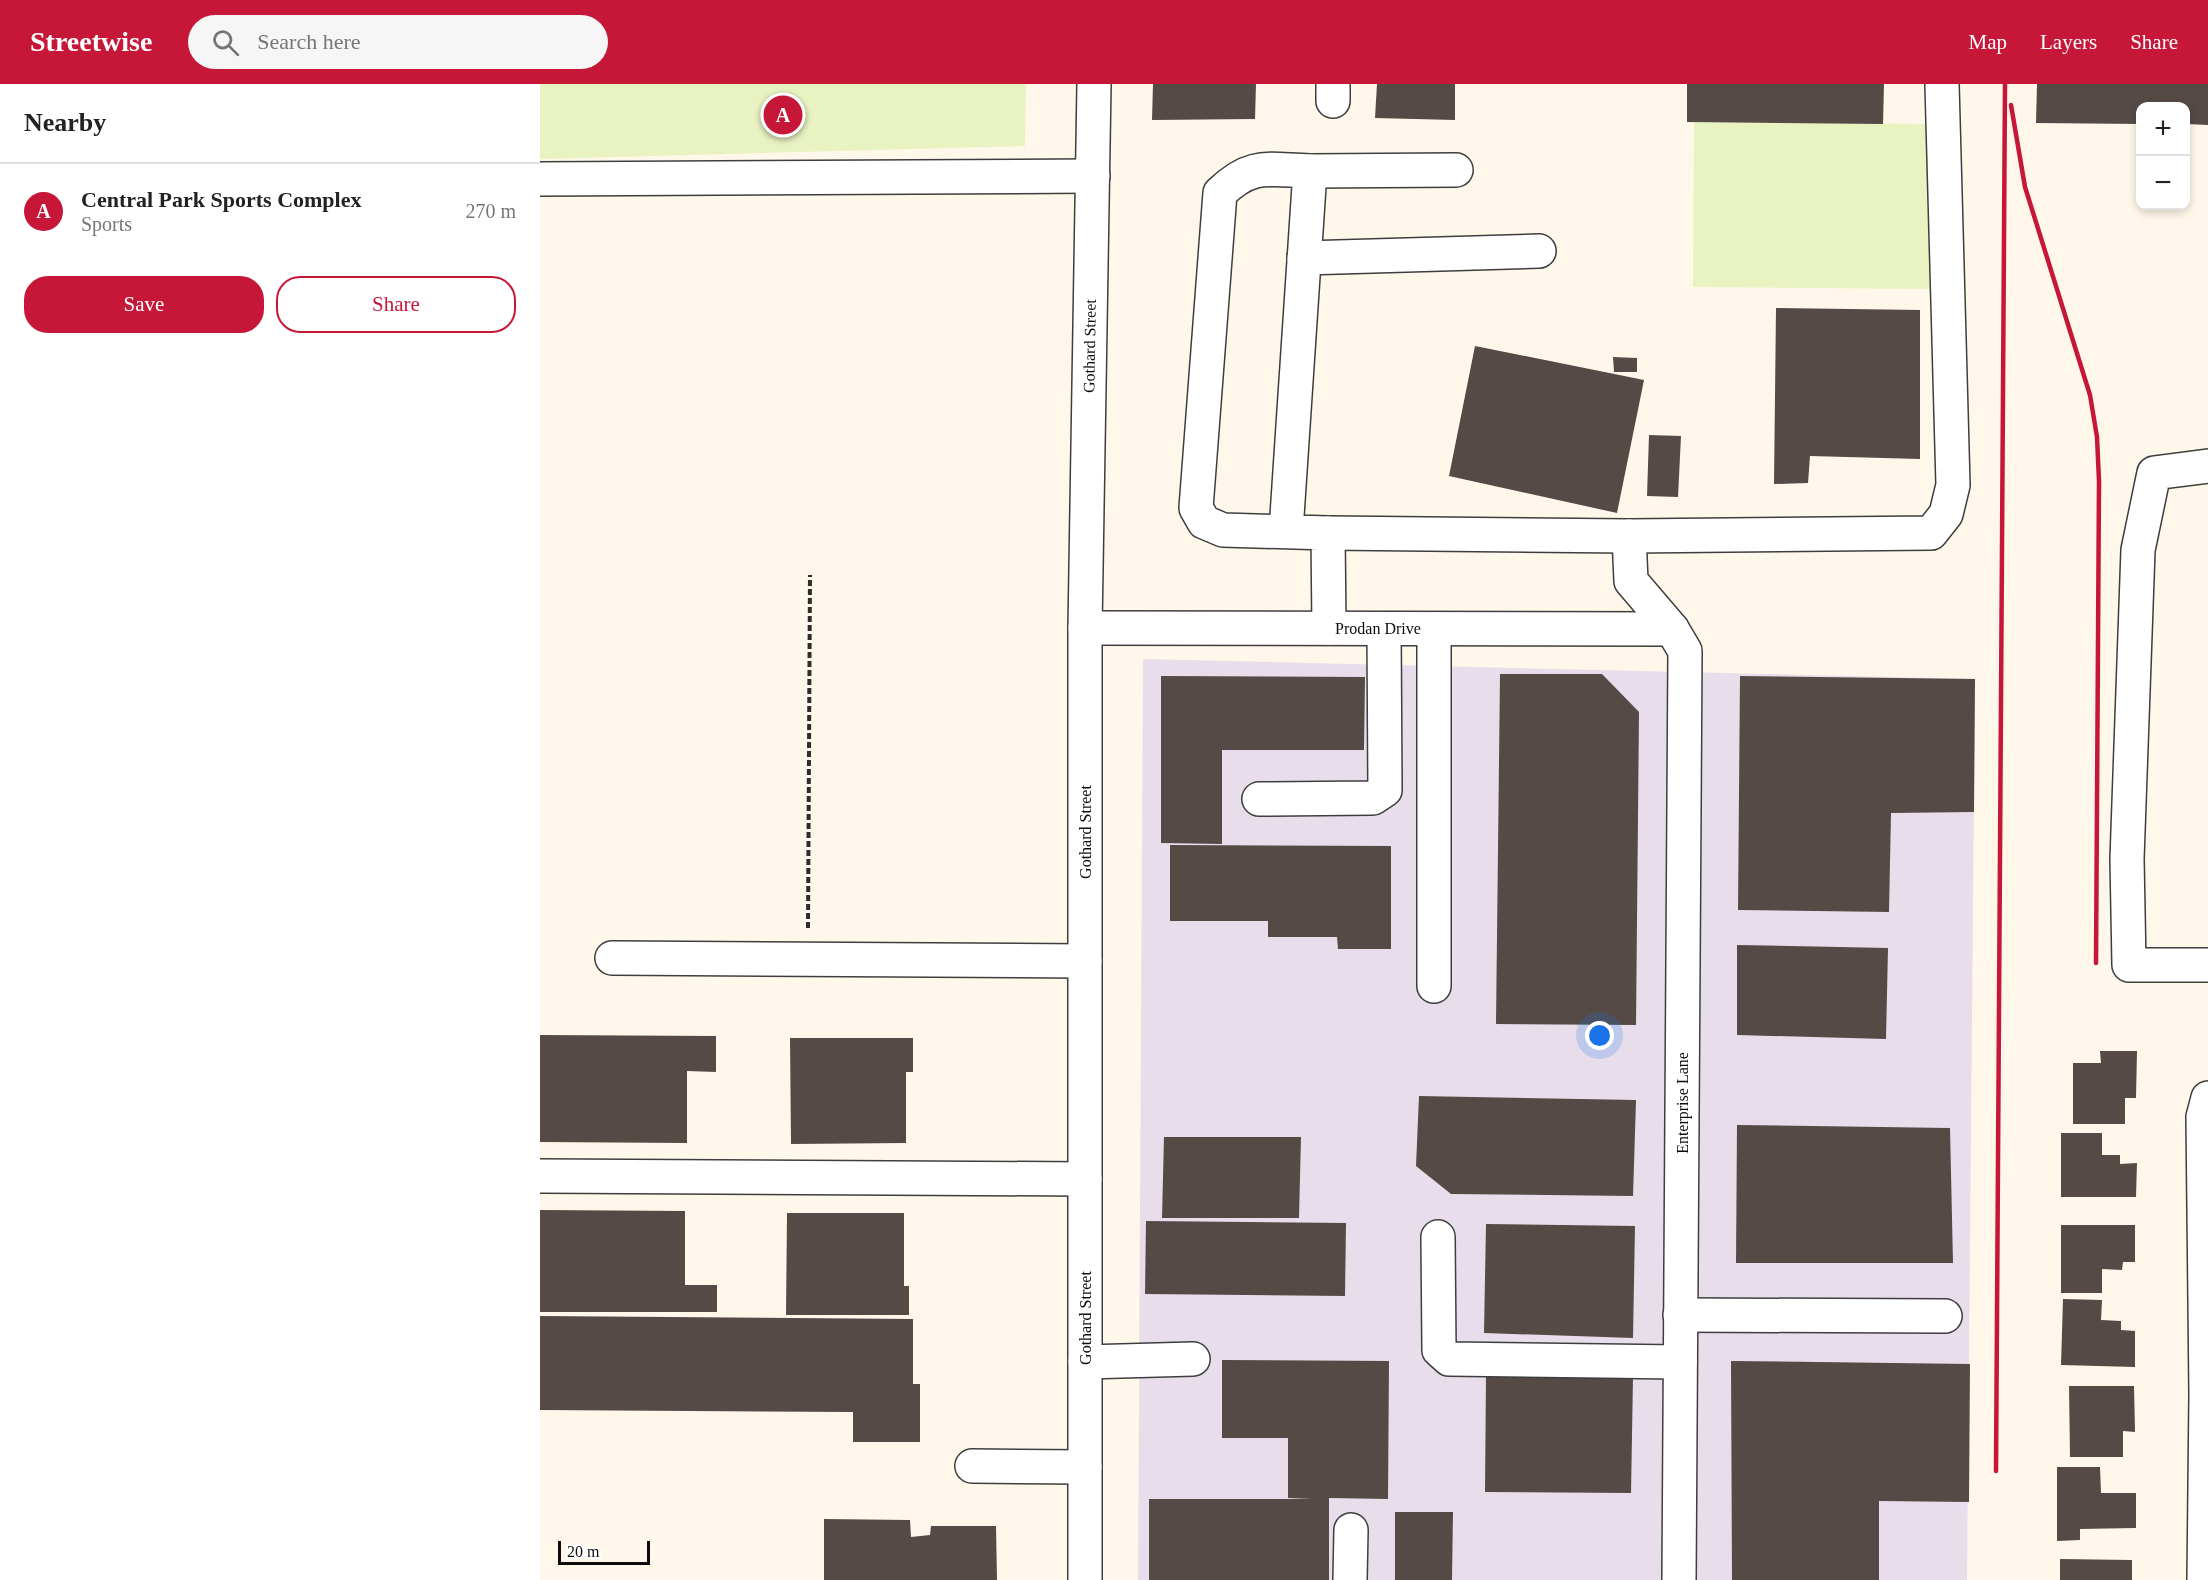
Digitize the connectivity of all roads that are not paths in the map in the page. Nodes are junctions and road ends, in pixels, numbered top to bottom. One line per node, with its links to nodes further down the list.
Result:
1 (1094, 84): 5 (street, Gothard Street)
2 (1942, 84): 12 (street)
3 (1456, 170): 4 (street)
4 (1310, 171): 8 (street); 10 (street)
5 (1093, 176): 6 (street); 13 (street, Gothard Street)
6 (540, 179)
7 (1539, 251): 8 (street)
8 (1304, 258): 10 (street)
9 (2208, 466): 21 (street)
10 (1286, 531): 11 (street)
11 (1328, 533): 12 (street); 14 (street)
12 (1629, 536): 17 (street, Enterprise Lane)
13 (1085, 628): 14 (street, Prodan Drive); 20 (street, Gothard Street)
14 (1329, 628): 15 (street, Prodan Drive)
15 (1384, 629): 16 (street, Prodan Drive); 18 (street)
16 (1434, 629): 17 (street, Prodan Drive); 22 (street)
17 (1672, 629): 27 (street, Enterprise Lane)
18 (1259, 799)
19 (612, 958): 20 (street)
20 (1085, 961): 25 (street, Gothard Street)
21 (2208, 965)
22 (1434, 986)
23 (2208, 1098): 32 (street)
24 (540, 1176): 25 (street)
25 (1085, 1179): 30 (street, Gothard Street)
26 (1438, 1237): 31 (street)
27 (1680, 1315): 28 (street); 31 (street, Enterprise Lane)
28 (1945, 1316)
29 (1193, 1359): 30 (street)
30 (1085, 1362): 34 (street, Gothard Street)
31 (1680, 1362): 38 (street, Enterprise Lane)
32 (2207, 1395): 39 (street)
33 (972, 1466): 34 (street)
34 (1085, 1467): 36 (street, Gothard Street)
35 (1351, 1530): 37 (street)
36 (1085, 1580)
37 (1350, 1580)
38 (1679, 1580)
39 (2204, 1580)

